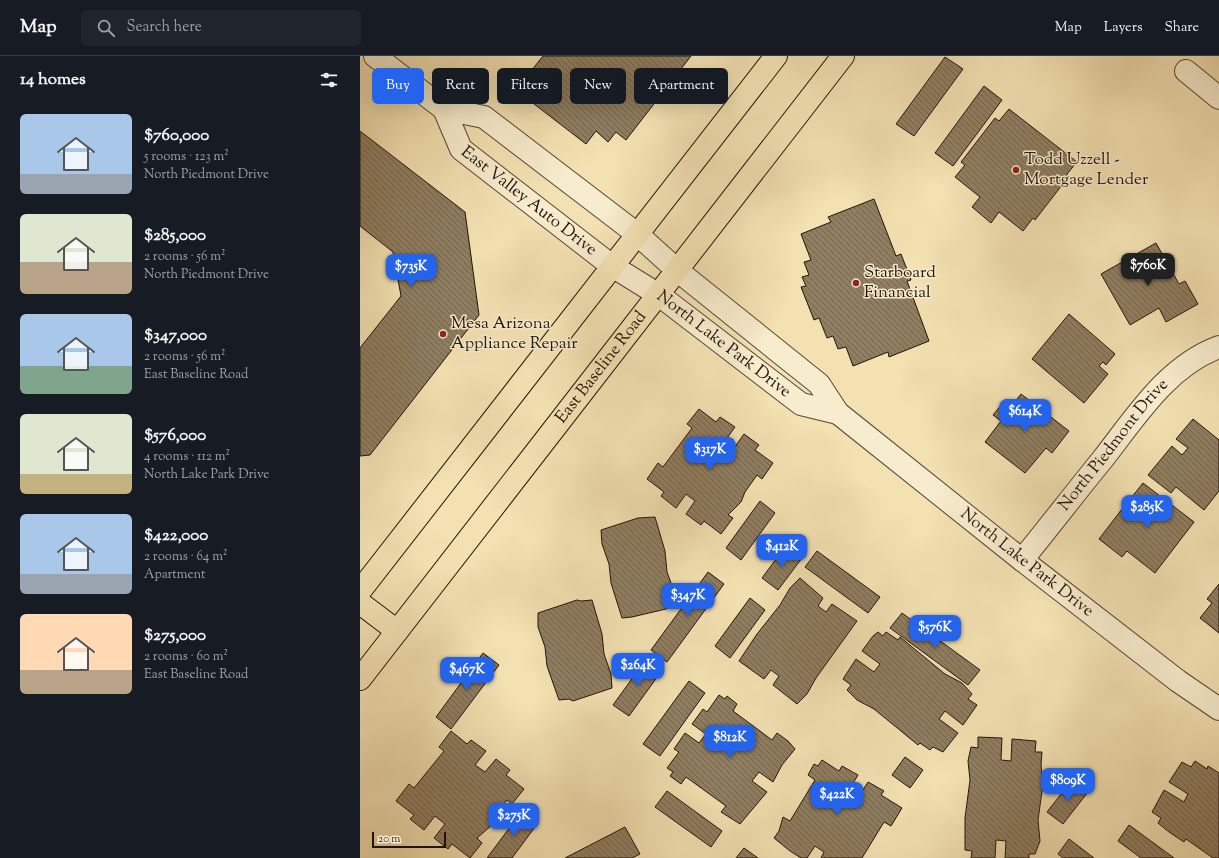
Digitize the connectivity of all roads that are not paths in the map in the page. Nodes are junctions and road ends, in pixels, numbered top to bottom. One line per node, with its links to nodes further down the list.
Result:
1 (375, 56): 6 (street, East Valley Auto Drive)
2 (776, 56): 7 (main road)
3 (843, 56): 9 (main road, East Baseline Road)
4 (1186, 71): 5 (street)
5 (1219, 98)
6 (444, 109): 7 (street, East Valley Auto Drive); 8 (street, East Valley Auto Drive)
7 (637, 234): 8 (main road); 9 (street, North Lake Park Drive)
8 (612, 266): 10 (street, North Lake Park Drive); 14 (main road)
9 (678, 271): 10 (main road, East Baseline Road); 12 (street, North Lake Park Drive)
10 (659, 295): 12 (street, North Lake Park Drive); 16 (main road, East Baseline Road)
11 (1219, 347): 13 (street, North Piedmont Drive)
12 (838, 413): 13 (street, North Lake Park Drive)
13 (1022, 560): 18 (street, North Lake Park Drive)
14 (360, 591)
15 (360, 603): 16 (main road)
16 (397, 631): 17 (main road, East Baseline Road)
17 (360, 679)
18 (1219, 709)

